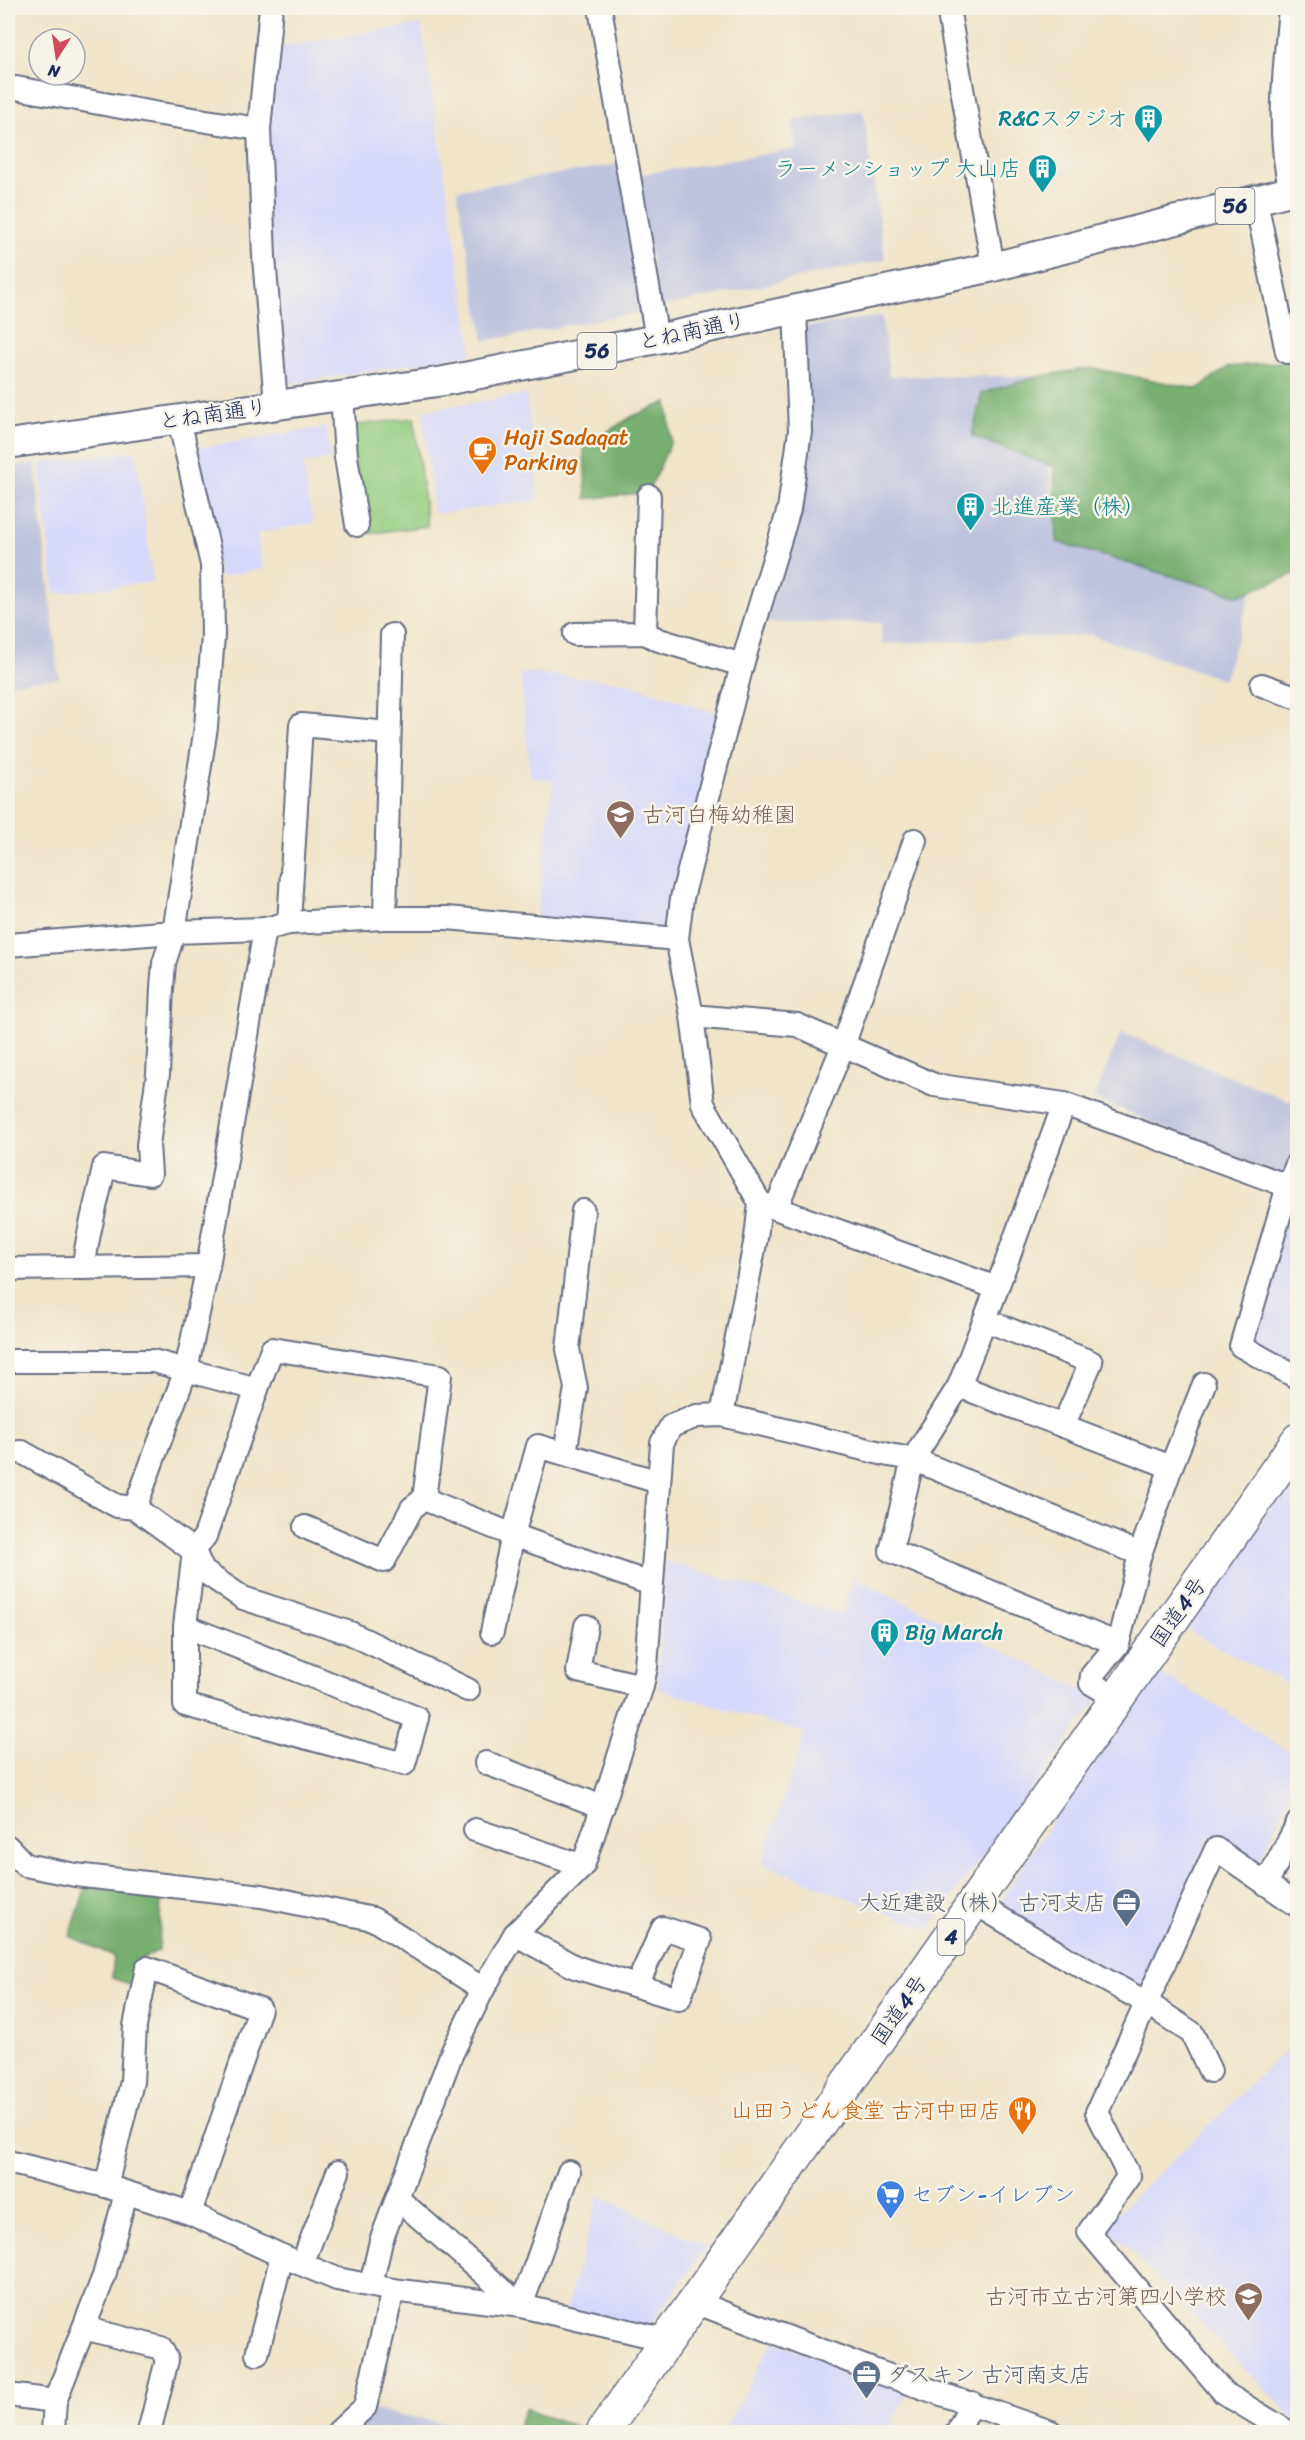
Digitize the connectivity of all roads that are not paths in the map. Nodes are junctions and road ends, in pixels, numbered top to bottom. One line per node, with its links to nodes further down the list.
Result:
1 (271, 8): 6 (street)
2 (600, 8): 11 (street)
3 (948, 8): 9 (street)
4 (1292, 11): 7 (street)
5 (8, 90): 6 (street)
6 (259, 129): 14 (street)
7 (1294, 190): 8 (main road, とね南通り / 56)
8 (1256, 201): 9 (main road, とね南通り / 56); 12 (street)
9 (993, 267): 10 (main road, とね南通り / 56)
10 (795, 309): 11 (main road, とね南通り / 56); 22 (street)
11 (657, 339): 13 (main road, とね南通り / 56)
12 (1287, 352)
13 (342, 395): 14 (main road, とね南通り / 56); 18 (street)
14 (276, 404): 15 (main road, とね南通り / 56)
15 (179, 419): 16 (main road, とね南通り / 56); 30 (street)
16 (8, 444)
17 (649, 496): 19 (street)
18 (357, 525)
19 (645, 633): 20 (street); 22 (street)
20 (575, 634)
21 (392, 635): 25 (street)
22 (742, 665): 31 (street)
23 (1262, 685): 24 (street)
24 (1298, 698)
25 (389, 733): 27 (street); 28 (street)
26 (915, 840): 34 (street)
27 (385, 918): 28 (street); 31 (street)
28 (289, 922): 29 (street)
29 (265, 929): 30 (street); 40 (street)
30 (174, 932): 32 (street); 41 (street)
31 (677, 939): 33 (street)
32 (8, 945)
33 (692, 1016): 34 (street); 38 (street)
34 (843, 1046): 35 (street); 38 (street)
35 (1064, 1104): 37 (street); 43 (street)
36 (1298, 1162): 37 (street)
37 (1288, 1186): 47 (street)
38 (768, 1206): 43 (street); 51 (street)
39 (583, 1211): 55 (street)
40 (208, 1266): 41 (street); 46 (street)
41 (84, 1268): 42 (street)
42 (8, 1269)
43 (997, 1288): 44 (street)
44 (985, 1320): 49 (street); 52 (street)
45 (8, 1360): 46 (street)
46 (186, 1370): 50 (street); 60 (street)
47 (1298, 1378)
48 (1204, 1384): 57 (street)
49 (959, 1386): 52 (street); 56 (street)
50 (257, 1389): 59 (street); 63 (street)
51 (722, 1415): 56 (street); 58 (street)
52 (1063, 1426): 57 (street)
53 (1298, 1440): 72 (highway, 国道4号 / 4)
54 (8, 1453): 60 (street)
55 (565, 1453): 58 (street); 62 (street)
56 (913, 1459): 64 (street); 69 (street)
57 (1171, 1467): 64 (street)
58 (659, 1482): 65 (street)
59 (424, 1499): 61 (street); 62 (street)
60 (135, 1508): 63 (street)
61 (305, 1527)
62 (513, 1535): 65 (street); 68 (street)
63 (194, 1551): 66 (street); 71 (street)
64 (1140, 1554): 69 (street)
65 (651, 1584): 70 (street)
66 (185, 1626): 66 (street)
67 (586, 1626): 70 (street)
68 (492, 1632)
69 (1118, 1644): 72 (street)
70 (642, 1686): 74 (street)
71 (468, 1690)
72 (1118, 1699): 80 (highway, 国道4号 / 4)
73 (486, 1763): 74 (street)
74 (603, 1807): 78 (street)
75 (1298, 1823): 79 (street)
76 (475, 1830): 78 (street)
77 (8, 1847): 84 (street)
78 (583, 1866): 82 (street)
79 (1266, 1884): 81 (street); 85 (street)
80 (975, 1903): 85 (street); 96 (highway, 国道4号 / 4)
81 (1298, 1906)
82 (515, 1934): 83 (street); 84 (street)
83 (637, 1985)
84 (483, 1989): 91 (street)
85 (1146, 2003): 86 (street); 110 (street)
86 (1210, 2071)
87 (8, 2162): 90 (street)
88 (338, 2172): 93 (street)
89 (569, 2172): 97 (street)
90 (116, 2189): 92 (street); 92 (street); 98 (street)
91 (397, 2198): 94 (street); 97 (street)
92 (190, 2213): 93 (street)
93 (292, 2260): 94 (street); 100 (street)
94 (371, 2285): 95 (street)
95 (393, 2290): 97 (street); 106 (street)
96 (695, 2302): 99 (highway, 国道4号 / 4); 103 (street)
97 (520, 2306): 99 (street)
98 (84, 2328): 102 (street); 105 (street)
99 (668, 2340): 107 (highway, 国道4号 / 4)
100 (257, 2354)
101 (8, 2395): 102 (street)
102 (55, 2400): 104 (street)
103 (972, 2403): 108 (street); 109 (street)
104 (53, 2433)
105 (149, 2433)
106 (338, 2433)
107 (603, 2433)
108 (957, 2433)
109 (1050, 2433)
110 (1288, 2433)

